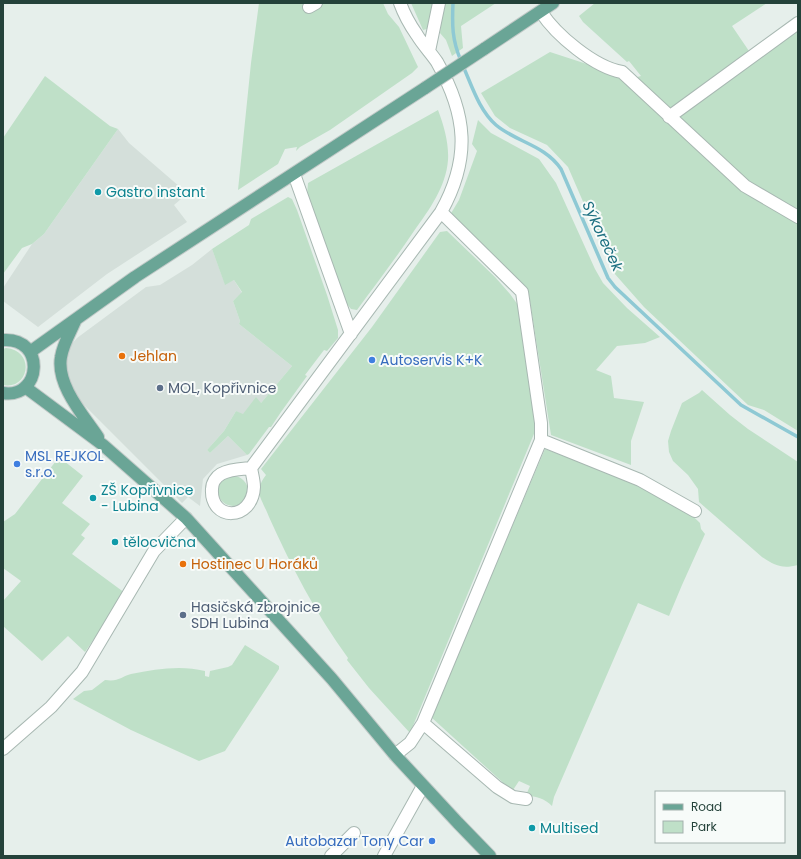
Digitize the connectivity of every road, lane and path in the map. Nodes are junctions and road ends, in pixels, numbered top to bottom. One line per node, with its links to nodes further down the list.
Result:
1 (400, 3): 6 (street)
2 (439, 3): 6 (street)
3 (553, 3): 4 (main road)
4 (541, 12): 7 (street); 8 (main road, bridge)
5 (798, 23): 7 (street)
6 (429, 51): 9 (street)
7 (669, 117): 10 (street)
8 (294, 174): 11 (main road); 12 (street)
9 (441, 212): 12 (street); 17 (street)
10 (798, 217)
11 (77, 319): 14 (main road); 18 (main road)
12 (351, 334): 19 (street)
13 (3, 340): 14 (main road)
14 (30, 352): 15 (main road)
15 (25, 387): 16 (main road); 18 (main road)
16 (3, 393)
17 (541, 440): 20 (street); 22 (street)
18 (103, 445): 21 (main road)
19 (251, 468)
20 (695, 511)
21 (186, 518): 23 (street); 24 (main road)
22 (423, 723): 24 (street); 26 (street)
23 (3, 749)
24 (395, 756): 25 (main road)
25 (423, 786): 29 (street); 30 (main road)
26 (526, 799)
27 (354, 833): 28 (street)
28 (331, 856)
29 (384, 856)
30 (490, 856)

